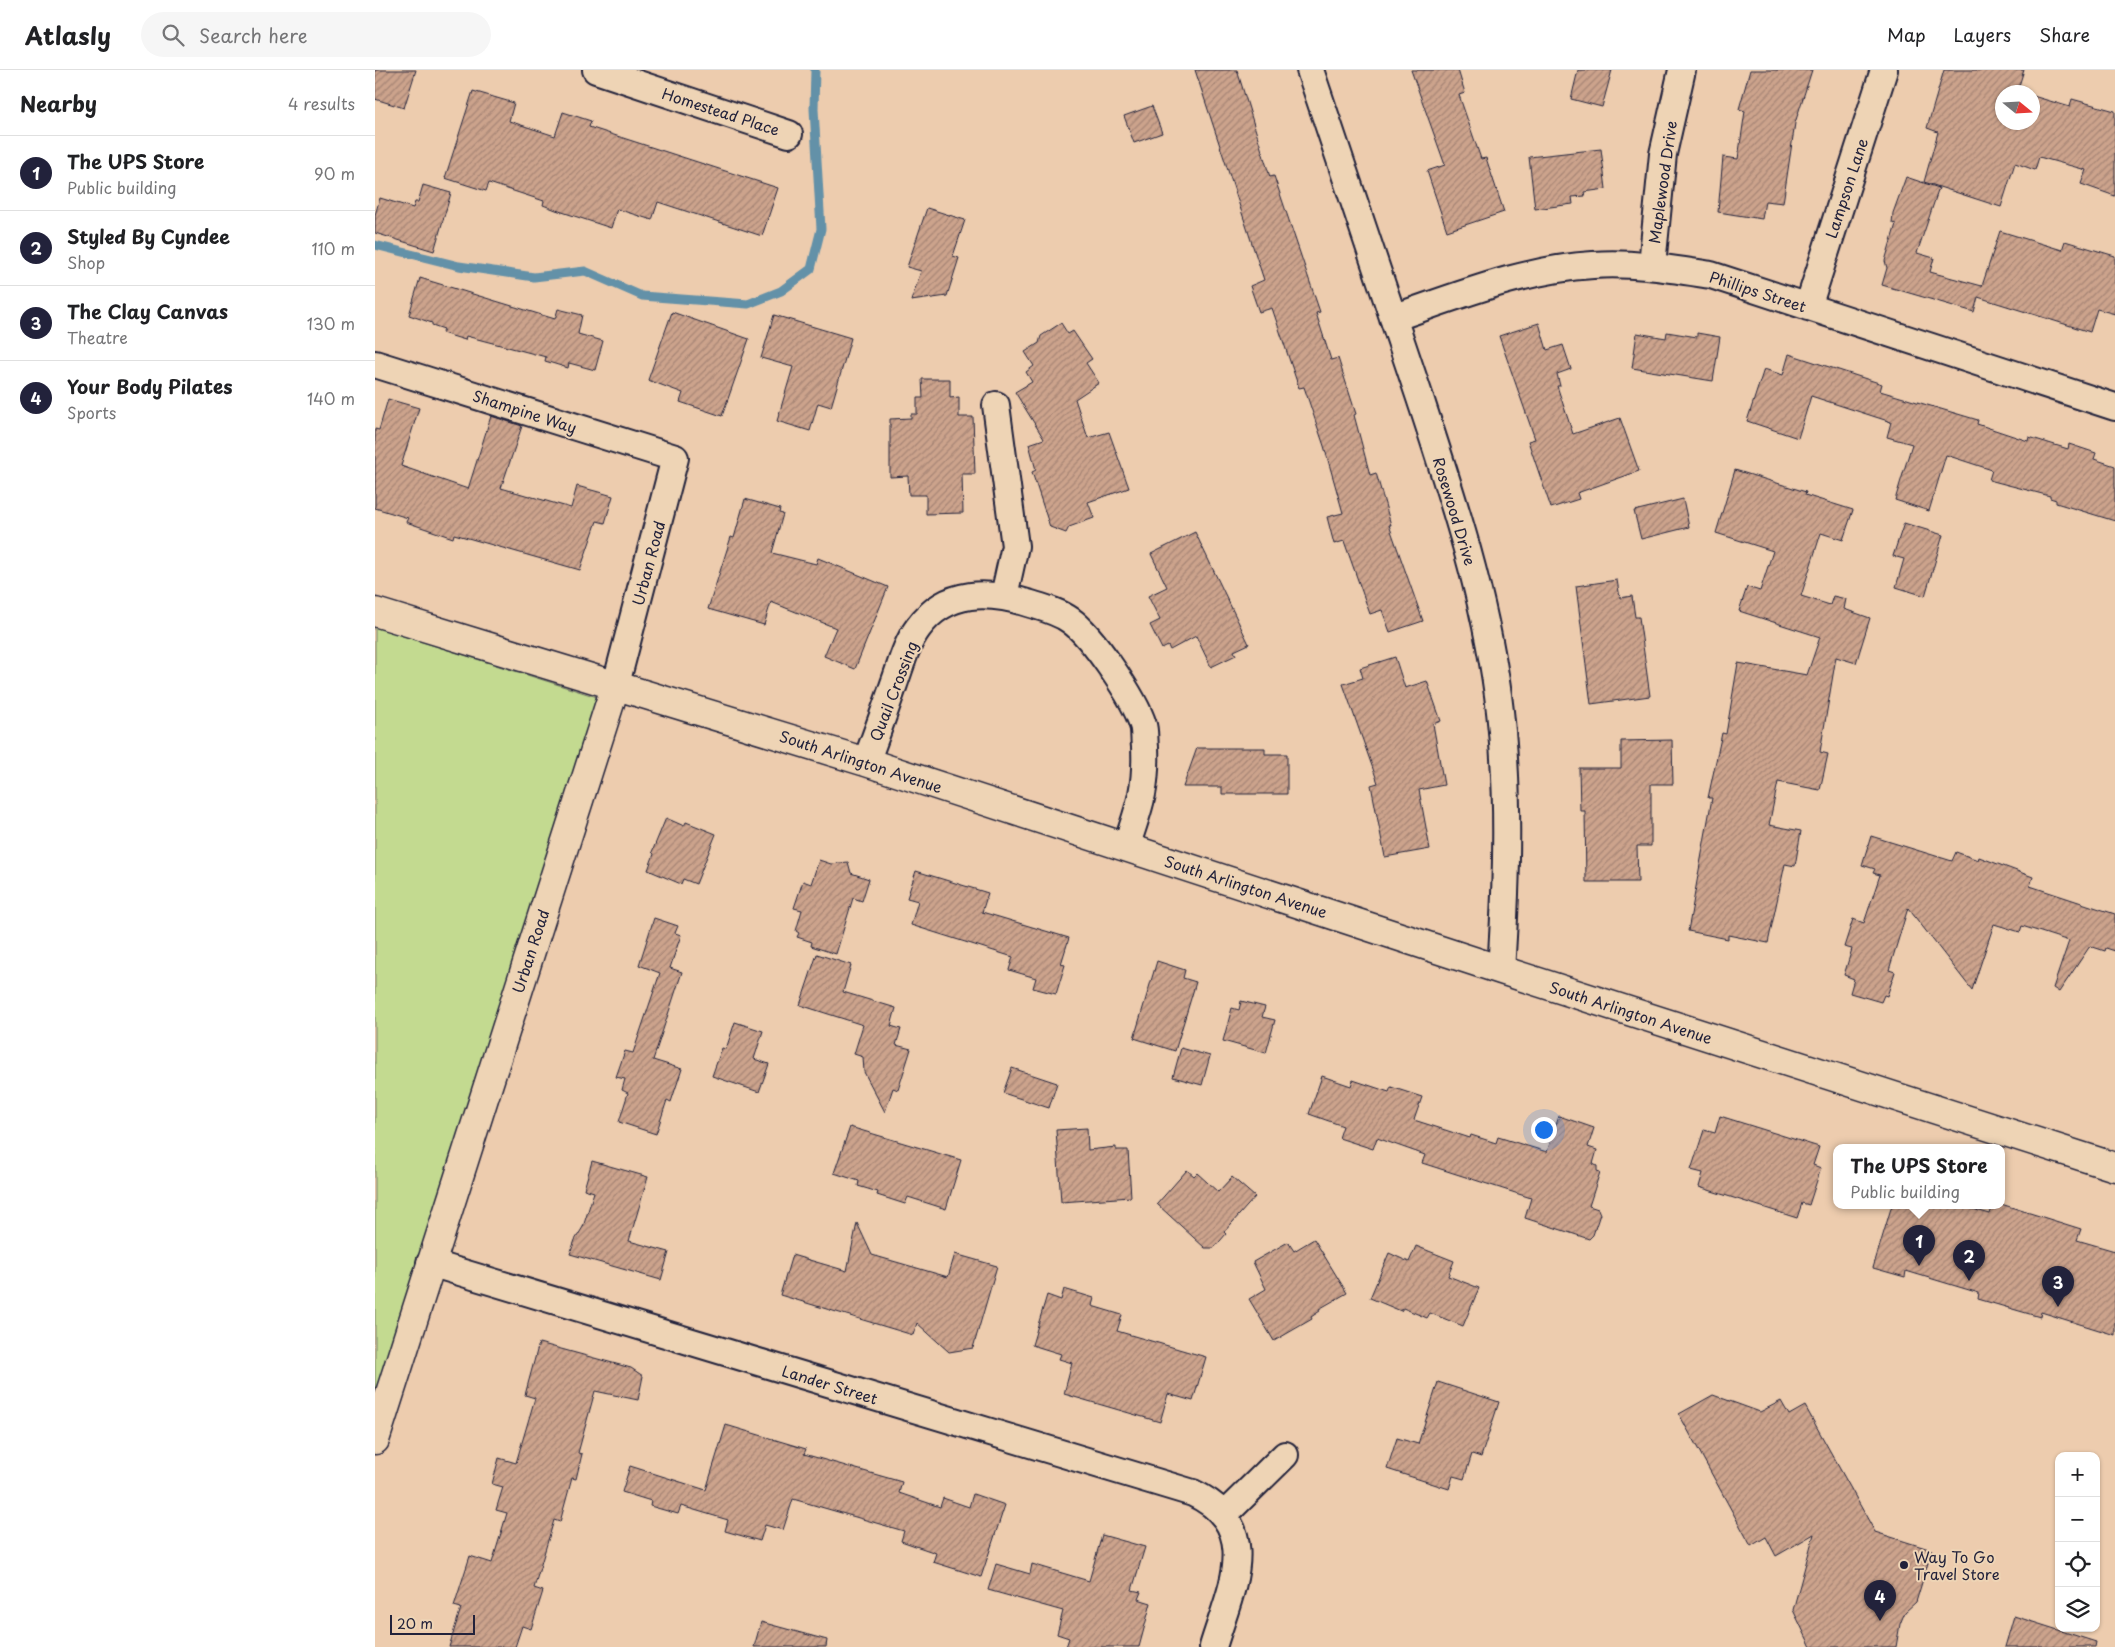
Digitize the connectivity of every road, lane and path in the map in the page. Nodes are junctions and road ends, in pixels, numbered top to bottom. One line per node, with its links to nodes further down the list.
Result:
1 (596, 70): 5 (street, Homestead Place)
2 (1310, 70): 8 (street, Rosewood Drive)
3 (1682, 70): 6 (street, Maplewood Drive)
4 (1884, 70): 7 (street, Lampson Lane)
5 (789, 134)
6 (1651, 265): 7 (street, Phillips Street); 8 (street, Phillips Street)
7 (1808, 307): 11 (street, Phillips Street)
8 (1393, 318): 18 (street, Rosewood Drive)
9 (375, 364): 12 (street, Shampine Way)
10 (996, 404): 13 (street)
11 (2115, 407)
12 (675, 458): 15 (street, Urban Road)
13 (1004, 596): 16 (street, Quail Crossing); 17 (street, Quail Crossing)
14 (375, 612): 15 (street, South Arlington Avenue)
15 (616, 684): 16 (street, South Arlington Avenue); 20 (street, Urban Road)
16 (866, 762): 17 (street, South Arlington Avenue)
17 (1126, 847): 18 (street, South Arlington Avenue)
18 (1501, 970): 19 (street, South Arlington Avenue)
19 (2115, 1167)
20 (430, 1263): 21 (street, Urban Road); 23 (street, Lander Street)
21 (375, 1440)
22 (1285, 1455): 23 (street)
23 (1224, 1515): 24 (street)
24 (1213, 1647)

